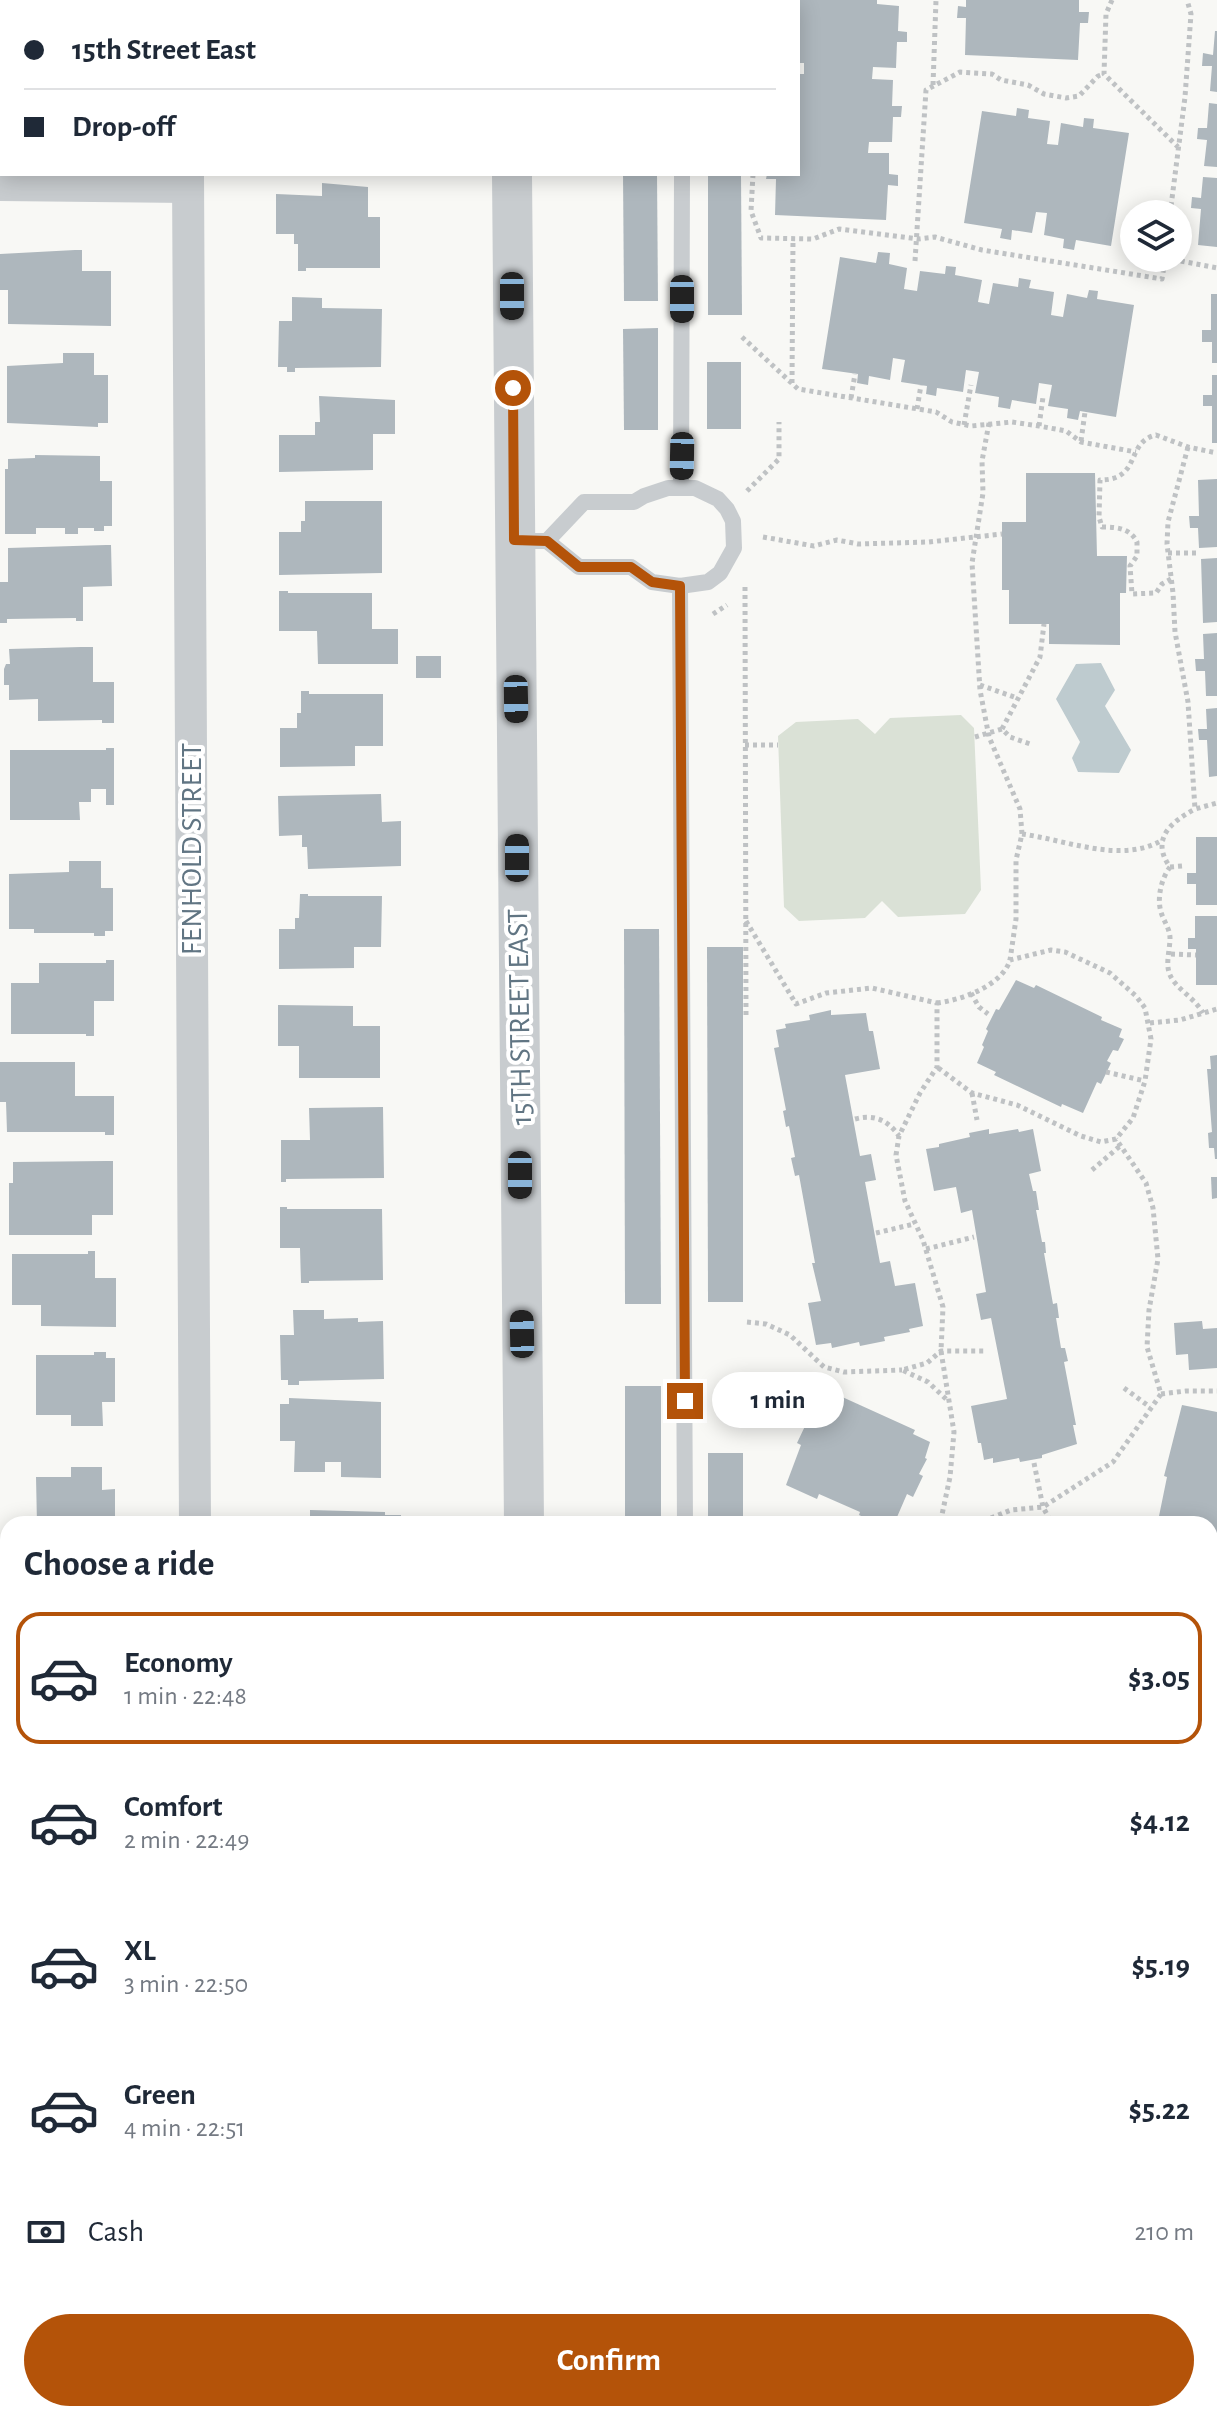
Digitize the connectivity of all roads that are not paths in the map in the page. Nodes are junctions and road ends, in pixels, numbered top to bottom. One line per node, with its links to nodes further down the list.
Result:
1 (512, 176): 6 (street, 15TH STREET EAST)
2 (682, 176): 5 (lane)
3 (188, 180): 4 (street); 8 (street, FENHOLD STREET)
4 (0, 185)
5 (681, 487): 6 (lane); 7 (lane)
6 (530, 541): 7 (lane); 9 (street, 15TH STREET EAST)
7 (680, 586): 10 (lane)
8 (195, 1516)
9 (524, 1516)
10 (685, 1516)

